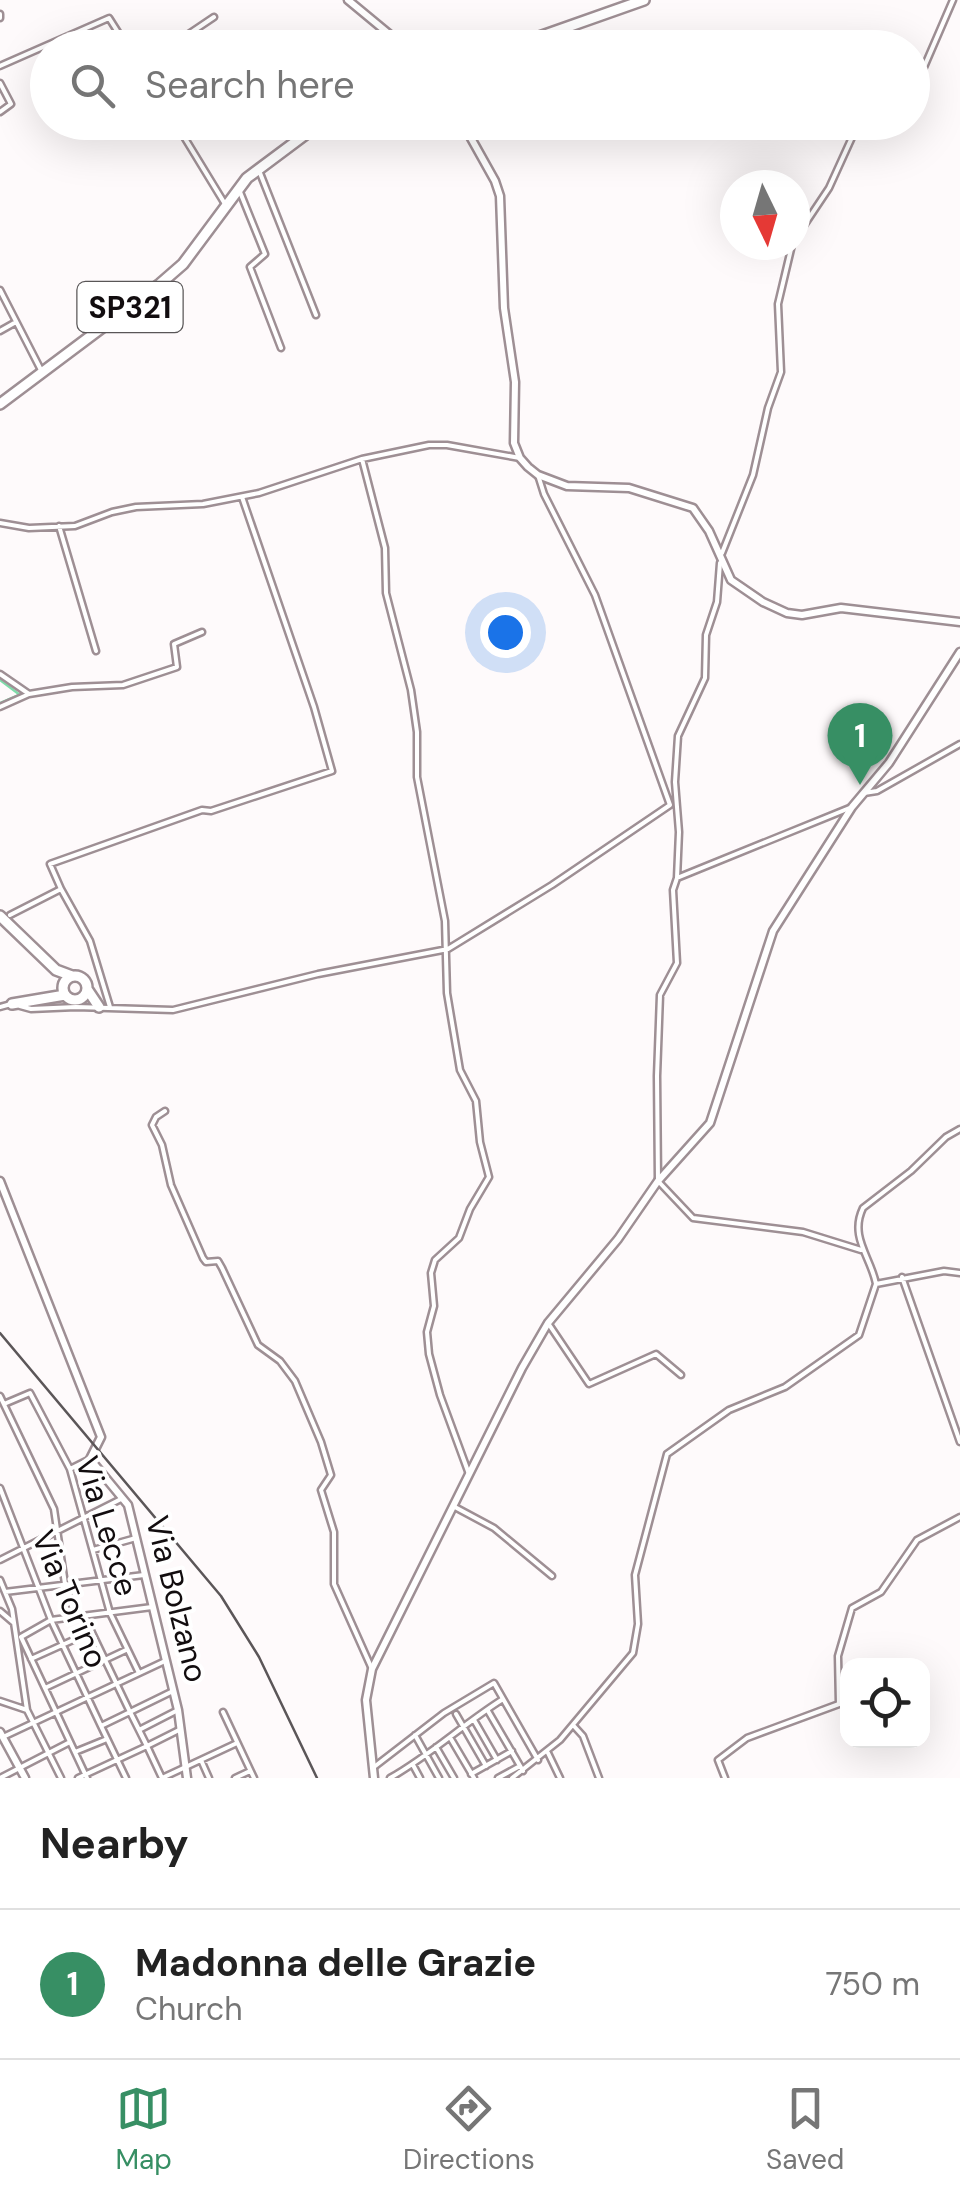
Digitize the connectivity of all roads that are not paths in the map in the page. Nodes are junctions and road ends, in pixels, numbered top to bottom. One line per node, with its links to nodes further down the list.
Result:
1 (348, 0): 8 (street)
2 (644, 0): 9 (main road)
3 (954, 0): 11 (street)
4 (214, 17): 7 (street)
5 (82, 30): 6 (street)
6 (117, 30)
7 (195, 30)
8 (384, 30)
9 (559, 30)
10 (30, 53): 12 (street)
11 (930, 54)
12 (0, 66)
13 (0, 83): 14 (street)
14 (0, 112)
15 (186, 140): 21 (street)
16 (297, 140): 19 (main road, SP321)
17 (471, 140): 31 (street)
18 (851, 140): 22 (street)
19 (258, 169): 20 (main road, SP321); 25 (street)
20 (238, 188): 21 (main road, SP321); 28 (street)
21 (225, 205): 29 (main road, SP321)
22 (810, 217)
23 (789, 260): 37 (street)
24 (0, 290): 26 (street)
25 (316, 315)
26 (16, 322): 27 (street); 29 (street)
27 (0, 331)
28 (281, 348)
29 (42, 372): 30 (main road, SP321)
30 (0, 404)
31 (520, 458): 32 (street); 33 (street)
32 (362, 459): 34 (street); 51 (street)
33 (538, 475): 37 (street); 51 (street)
34 (242, 497): 36 (street); 49 (street)
35 (0, 523): 36 (street)
36 (59, 526): 40 (street)
37 (720, 558): 38 (street); 48 (street)
38 (960, 622)
39 (202, 632): 43 (street)
40 (96, 651)
41 (960, 652): 46 (street)
42 (0, 674): 43 (street)
43 (28, 694): 44 (street)
44 (0, 707)
45 (960, 744): 46 (street)
46 (864, 793): 47 (street)
47 (852, 807): 48 (street); 60 (street)
48 (677, 878): 60 (street)
49 (61, 889): 50 (street); 55 (street)
50 (5, 915): 52 (main road)
51 (448, 949): 55 (street); 72 (street)
52 (66, 985): 53 (main road); 53 (main road); 54 (main road)
53 (85, 993): 55 (main road)
54 (12, 1004): 55 (street); 56 (street)
55 (101, 1005)
56 (0, 1007)
57 (165, 1112): 103 (street)
58 (960, 1130): 61 (street)
59 (0, 1181): 70 (street)
60 (658, 1181): 61 (street); 65 (street)
61 (861, 1250): 64 (street)
62 (960, 1273): 63 (street)
63 (902, 1278): 64 (street); 69 (street)
64 (876, 1284): 121 (street)
65 (548, 1324): 66 (street); 72 (street)
66 (682, 1375)
67 (0, 1396): 68 (street)
68 (4, 1404): 71 (street, Via Lecce); 78 (street)
69 (960, 1442)
70 (90, 1458): 71 (street); 74 (street, Via Bolzano)
71 (70, 1469): 77 (street, Via Lecce)
72 (470, 1474): 75 (street)
73 (0, 1488): 80 (street, Via Torino)
74 (123, 1498): 77 (street); 79 (street, Via Bolzano)
75 (454, 1506): 84 (street); 103 (street)
76 (960, 1517): 171 (street)
77 (84, 1518): 78 (street); 81 (street, Via Lecce)
78 (58, 1531): 80 (street); 87 (street)
79 (136, 1538): 81 (street); 83 (street, Via Bolzano)
80 (24, 1548): 82 (street); 88 (street, Via Torino)
81 (93, 1550): 86 (street, Via Lecce)
82 (0, 1560)
83 (144, 1575): 86 (street); 90 (street, Via Bolzano)
84 (552, 1576)
85 (0, 1580): 89 (street)
86 (101, 1580): 87 (street); 92 (street, Via Lecce)
87 (65, 1584): 88 (street); 94 (street)
88 (38, 1588): 89 (street); 95 (street, Via Torino)
89 (5, 1592): 96 (street)
90 (152, 1607): 92 (street); 102 (street, Via Bolzano)
91 (0, 1611): 96 (street)
92 (110, 1613): 93 (street); 99 (street, Via Lecce)
93 (84, 1616): 94 (street); 97 (street)
94 (75, 1617): 95 (street)
95 (51, 1620): 98 (street, Via Torino); 100 (street)
96 (14, 1623): 112 (street)
97 (91, 1632): 98 (street); 101 (street)
98 (63, 1645): 100 (street); 105 (street, Via Torino)
99 (128, 1649): 101 (street); 104 (street, Via Lecce)
100 (31, 1659): 107 (street)
101 (105, 1660): 105 (street); 106 (street)
102 (164, 1661): 104 (street); 108 (street, Via Bolzano)
103 (372, 1669): 147 (street)
104 (139, 1673): 106 (street)
105 (77, 1674): 107 (street); 109 (street, Via Torino)
106 (117, 1684): 109 (street); 116 (street)
107 (45, 1688): 115 (street)
108 (174, 1690): 113 (street, Via Bolzano); 116 (street)
109 (88, 1698): 115 (street); 122 (street, Via Torino)
110 (503, 1699): 114 (street); 127 (street); 142 (street)
111 (0, 1701): 112 (street)
112 (27, 1710): 120 (street)
113 (178, 1710): 124 (street, Via Bolzano); 125 (street)
114 (488, 1710): 119 (street); 134 (street)
115 (56, 1712): 120 (street); 130 (street)
116 (130, 1712): 122 (street); 125 (street)
117 (223, 1712): 131 (street)
118 (456, 1714): 123 (street)
119 (474, 1719): 123 (street); 141 (street)
120 (34, 1723): 126 (street); 136 (street)
121 (574, 1725): 137 (street); 170 (street)
122 (101, 1726): 128 (street, Via Torino)
123 (464, 1728): 129 (street); 145 (street)
124 (181, 1729): 132 (street); 143 (street, Via Bolzano)
125 (139, 1730): 132 (street)
126 (2, 1734): 146 (street)
127 (415, 1736): 138 (street); 147 (street)
128 (107, 1738): 135 (street); 139 (street, Via Torino)
129 (450, 1738): 133 (street); 151 (street)
130 (70, 1742): 135 (street); 136 (street)
131 (237, 1743): 140 (street); 149 (street)
132 (147, 1746): 139 (street); 157 (street)
133 (436, 1746): 138 (street); 166 (street)
134 (512, 1751): 141 (street); 148 (street)
135 (74, 1752): 150 (street)
136 (48, 1753): 146 (street); 154 (street)
137 (548, 1753): 142 (street); 169 (street)
138 (426, 1754): 144 (street); 165 (street)
139 (118, 1760): 150 (street); 156 (street)
140 (201, 1760): 143 (street); 159 (street)
141 (497, 1760): 145 (street)
142 (538, 1760): 148 (street)
143 (186, 1766): 157 (street); 158 (street, Via Bolzano)
144 (413, 1766): 163 (street); 164 (street)
145 (486, 1766): 151 (street)
146 (19, 1768): 152 (street); 153 (street)
147 (373, 1768): 162 (street)
148 (521, 1768): 167 (street); 168 (street)
149 (250, 1771): 160 (street); 161 (street)
150 (87, 1776): 155 (street)
151 (472, 1776)
152 (0, 1778)
153 (25, 1778)
154 (61, 1778)
155 (78, 1778)
156 (126, 1778)
157 (162, 1778)
158 (187, 1778)
159 (209, 1778)
160 (236, 1778)
161 (254, 1778)
162 (374, 1778)
163 (390, 1778)
164 (420, 1778)
165 (439, 1778)
166 (454, 1778)
167 (498, 1778)
168 (512, 1778)
169 (560, 1778)
170 (598, 1778)
171 (725, 1778)

